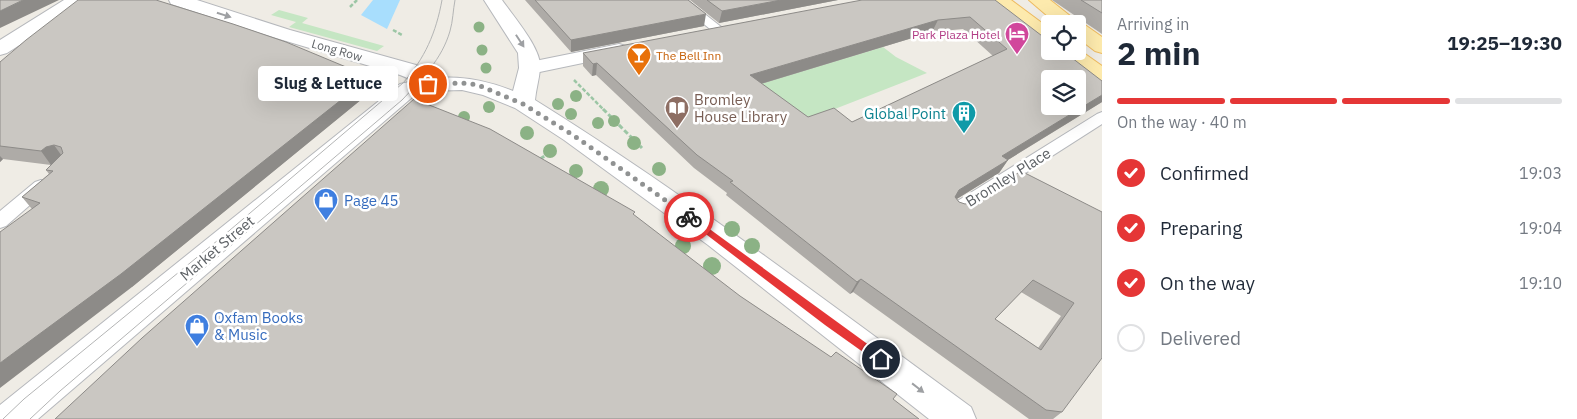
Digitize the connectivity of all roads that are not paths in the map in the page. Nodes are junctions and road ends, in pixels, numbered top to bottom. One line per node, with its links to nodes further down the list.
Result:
1 (77, 0): 14 (street)
2 (178, 0): 18 (street, Long Row, one-way to 18)
3 (493, 0): 16 (street, one-way to 16)
4 (680, 0): 8 (lane)
5 (998, 0): 9 (main road)
6 (1038, 0): 7 (main road)
7 (1058, 15)
8 (728, 29): 11 (street)
9 (1041, 31)
10 (1086, 35): 13 (main road)
11 (692, 36)
12 (637, 46): 16 (street)
13 (1102, 47)
14 (0, 49)
15 (1080, 60): 17 (main road)
16 (530, 68): 19 (street)
17 (1102, 76)
18 (404, 83): 19 (street, Market Street); 26 (street, Market Street)
19 (523, 104): 27 (street, one-way to 27)
20 (1102, 117): 21 (lane, Bromley Place)
21 (1012, 175): 23 (lane); 24 (lane, Bromley Place)
22 (50, 178): 25 (lane)
23 (1027, 183)
24 (957, 209)
25 (0, 221)
26 (21, 413)
27 (958, 419)

